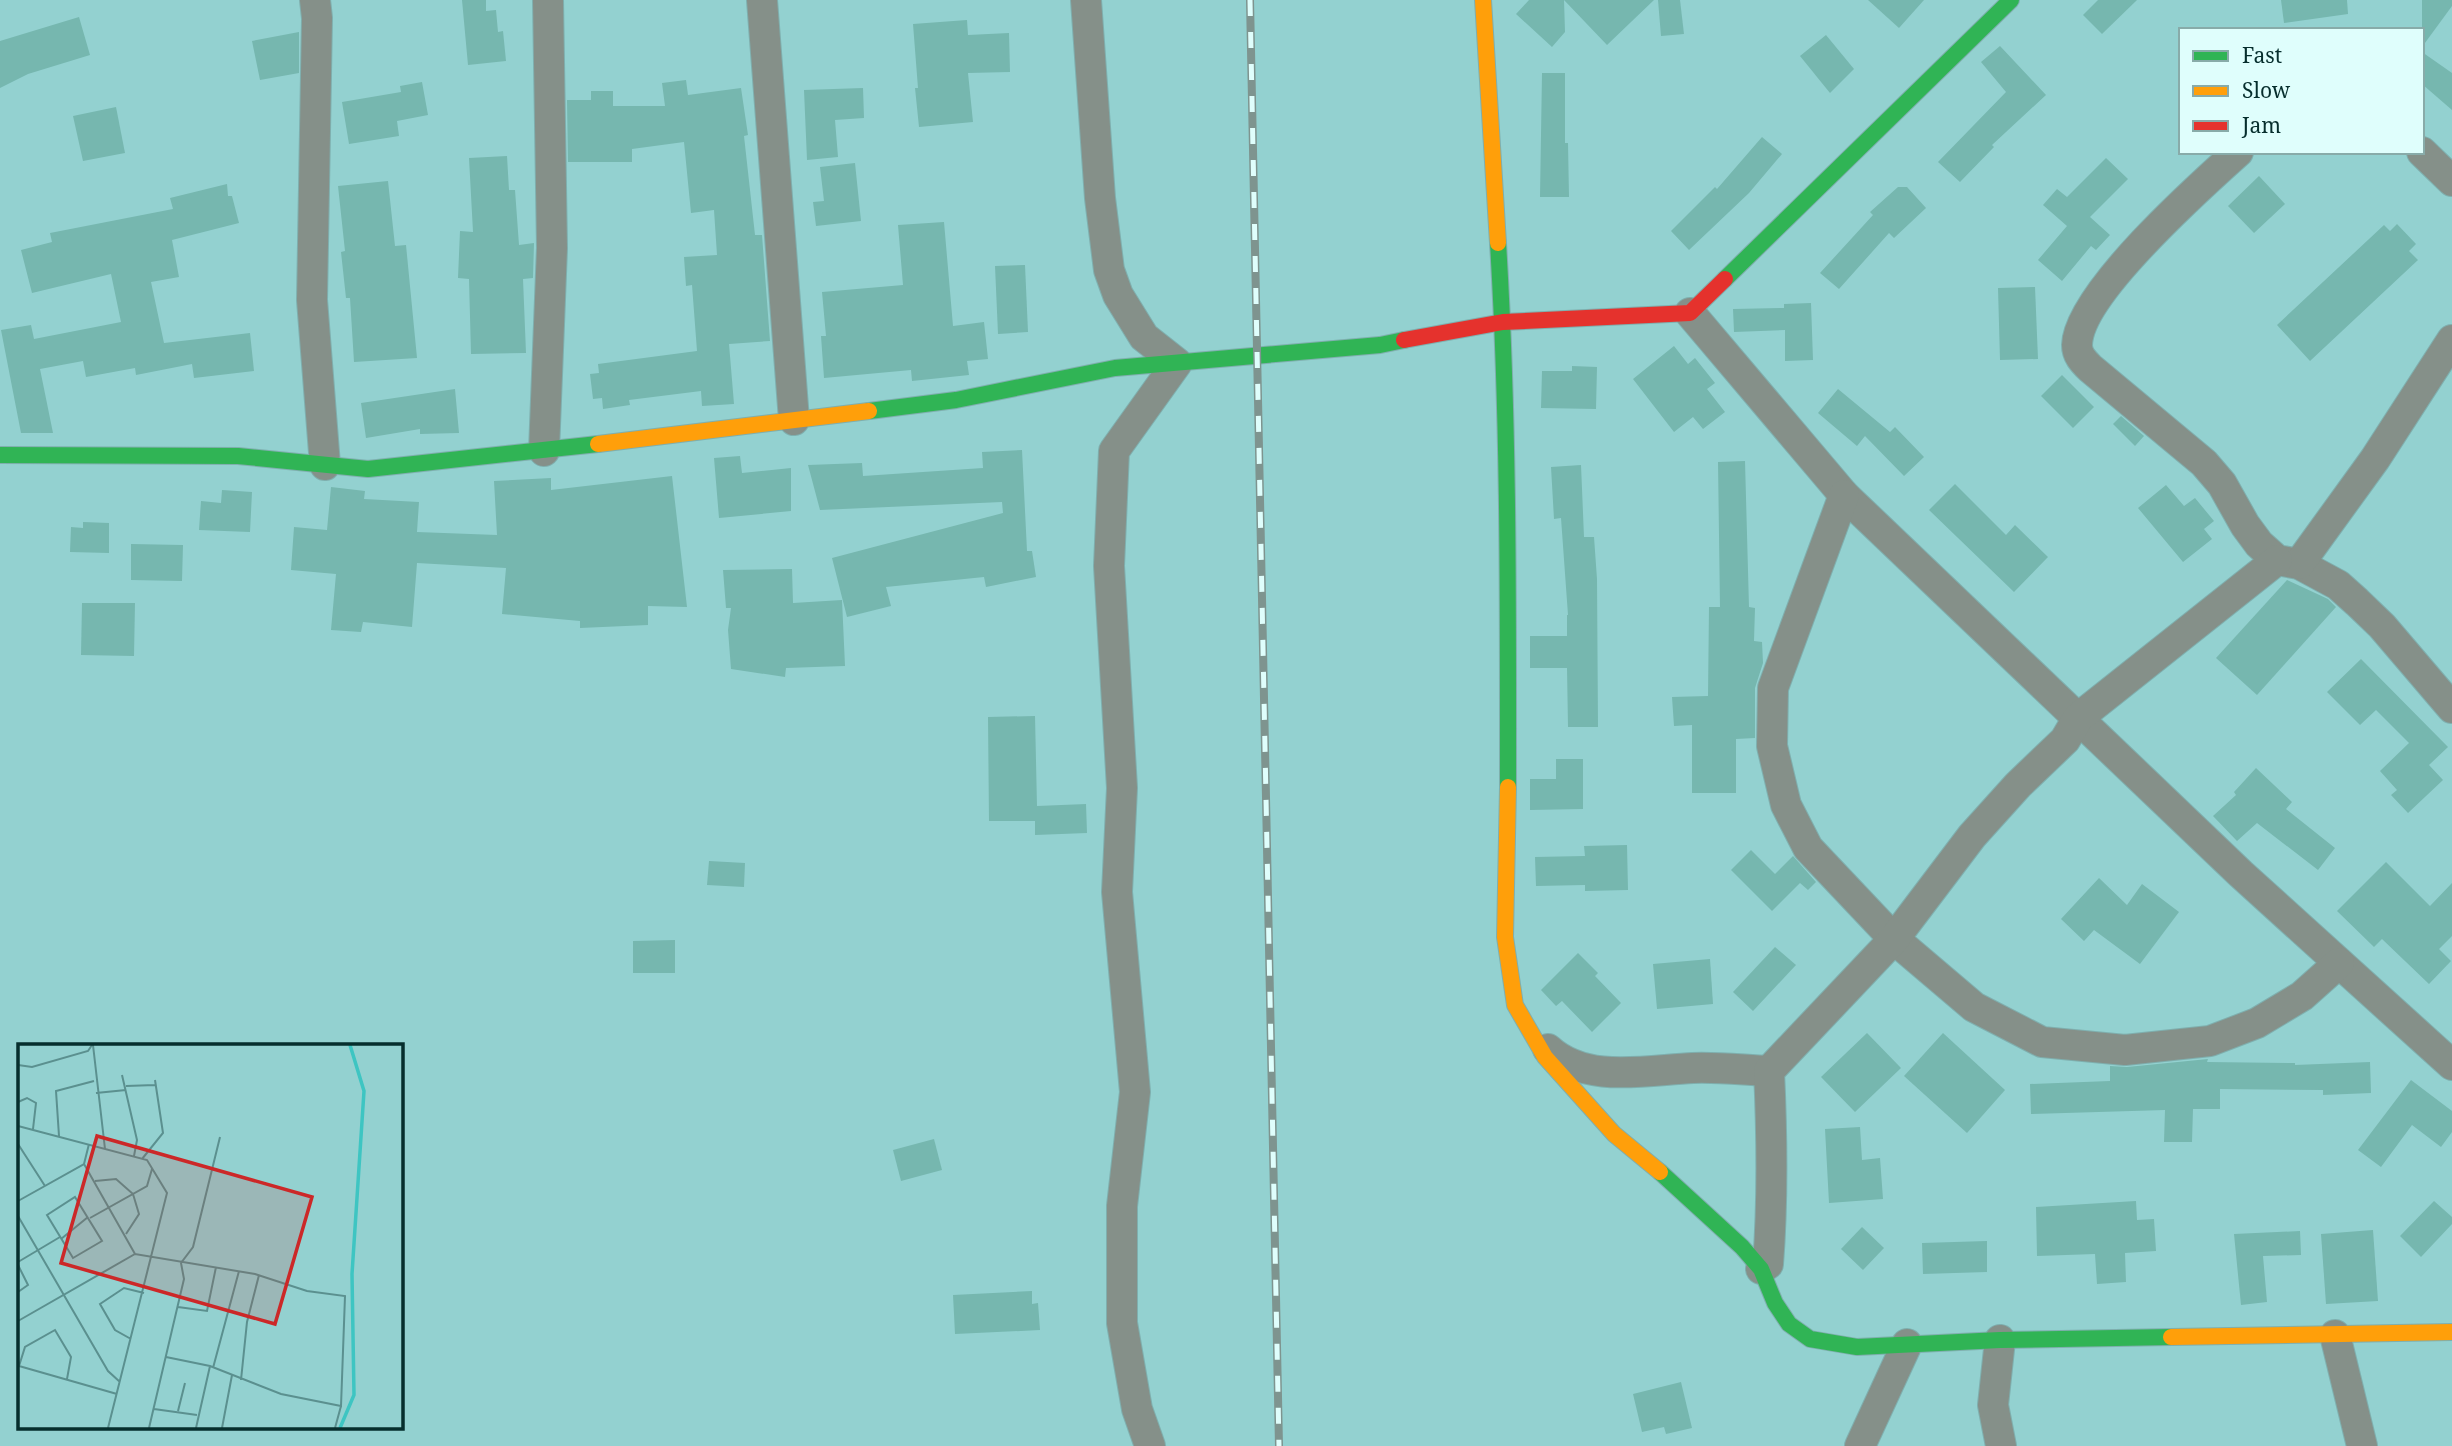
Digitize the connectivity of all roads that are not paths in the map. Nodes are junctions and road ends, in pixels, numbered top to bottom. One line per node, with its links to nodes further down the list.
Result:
1 (315, 0): 17 (street)
2 (548, 0): 15 (street)
3 (762, 0): 14 (street)
4 (1086, 0): 13 (street)
5 (1483, 0): 11 (street)
6 (2011, 0): 10 (street)
7 (2236, 154): 19 (street)
8 (2424, 154): 9 (street)
9 (2452, 181)
10 (1690, 313): 11 (street); 18 (street)
11 (1503, 323): 13 (street); 24 (street)
12 (2452, 340): 19 (street)
13 (1177, 363): 14 (street); 32 (street)
14 (794, 420): 15 (street)
15 (544, 451): 17 (street)
16 (0, 454): 17 (street)
17 (325, 465)
18 (1844, 495): 21 (street); 22 (street)
19 (2288, 562): 20 (street); 21 (street)
20 (2452, 708)
21 (2078, 718): 22 (street); 23 (street)
22 (1894, 939): 23 (street); 26 (street)
23 (2339, 963): 25 (street)
24 (1531, 1033): 26 (street); 27 (street)
25 (2452, 1065)
26 (1769, 1071): 27 (street)
27 (1761, 1269): 31 (street)
28 (2452, 1332): 29 (street)
29 (2335, 1335): 30 (street); 35 (street)
30 (2000, 1340): 31 (street); 34 (street)
31 (1907, 1344): 33 (street)
32 (1150, 1446)
33 (1860, 1446)
34 (2001, 1446)
35 (2362, 1446)

